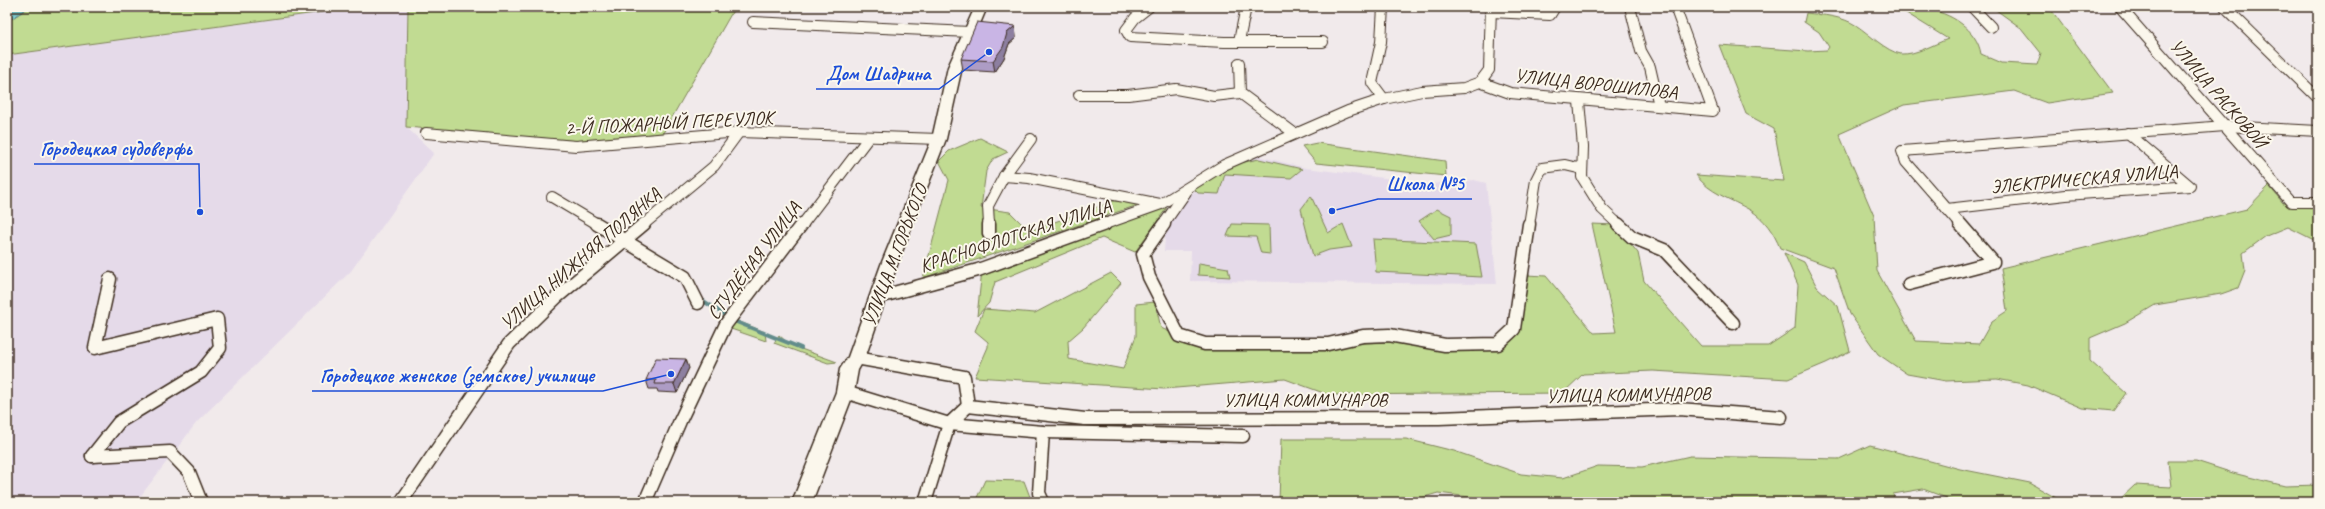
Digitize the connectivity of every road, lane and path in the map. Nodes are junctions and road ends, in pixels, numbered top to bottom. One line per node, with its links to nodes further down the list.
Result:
1 (981, 7): 14 (street, УЛИЦА М.ГОРЬКОГО)
2 (1150, 7): 15 (street)
3 (1246, 7): 15 (street)
4 (1383, 7): 22 (street)
5 (1555, 7): 11 (street)
6 (1630, 7): 24 (street)
7 (1675, 7): 24 (street, УЛИЦА ВОРОШИЛОВА)
8 (1972, 7): 13 (street)
9 (2120, 7): 25 (street, УЛИЦА РАСКОВОЙ)
10 (2226, 7): 21 (street)
11 (1491, 9): 18 (street)
12 (753, 22): 14 (street)
13 (1991, 27)
14 (970, 32): 32 (street, УЛИЦА М.ГОРЬКОГО)
15 (1240, 41): 16 (street)
16 (1323, 42)
17 (1239, 63): 19 (street)
18 (1480, 82): 22 (street); 23 (street, УЛИЦА ВОРОШИЛОВА)
19 (1240, 93): 20 (street); 29 (street)
20 (1079, 95)
21 (2318, 98)
22 (1384, 99): 29 (street)
23 (1579, 100): 24 (street, УЛИЦА ВОРОШИЛОВА); 34 (street)
24 (1659, 106)
25 (2225, 126): 26 (street); 30 (street); 38 (street, УЛИЦА РАСКОВОЙ)
26 (2318, 131)
27 (739, 132): 28 (street, 2-Й ПОЖАРНЫЙ ПЕРЕУЛОК); 31 (street, 2-Й ПОЖАРНЫЙ ПЕРЕУЛОК); 42 (street, УЛИЦА НИЖНЯЯ ПОЛЯНКА)
28 (426, 133)
29 (1294, 133): 36 (street, КРАСНОФЛОТСКАЯ УЛИЦА)
30 (2128, 133): 40 (street); 40 (street, ЭЛЕКТРИЧЕСКАЯ УЛИЦА)
31 (869, 137): 32 (street, 2-Й ПОЖАРНЫЙ ПЕРЕУЛОК); 57 (street, СТУДЁНАЯ УЛИЦА)
32 (939, 139): 45 (street, УЛИЦА М.ГОРЬКОГО)
33 (1030, 139): 35 (street)
34 (1582, 169): 36 (street, КРАСНОФЛОТСКАЯ УЛИЦА); 47 (street)
35 (1004, 176): 39 (street, КРАСНОФЛОТСКАЯ УЛИЦА); 41 (street)
36 (1187, 189): 39 (street, КРАСНОФЛОТСКАЯ УЛИЦА)
37 (552, 197): 42 (street)
38 (2318, 202)
39 (1161, 204): 45 (street, КРАСНОФЛОТСКАЯ УЛИЦА)
40 (1947, 209): 44 (street)
41 (989, 234)
42 (625, 240): 46 (street); 56 (street, УЛИЦА НИЖНЯЯ ПОЛЯНКА)
43 (110, 279): 55 (street)
44 (1909, 284)
45 (879, 297): 48 (street, УЛИЦА М.ГОРЬКОГО)
46 (698, 303)
47 (1733, 323)
48 (856, 358): 49 (street, УЛИЦА М.ГОРЬКОГО); 50 (street)
49 (845, 392): 52 (street, УЛИЦА КОММУНАРОВ); 58 (street, УЛИЦА М.ГОРЬКОГО)
50 (968, 406): 51 (street, УЛИЦА КОММУНАРОВ); 52 (street)
51 (1781, 417)
52 (949, 424): 53 (street, УЛИЦА КОММУНАРОВ); 59 (street)
53 (1043, 432): 54 (street, УЛИЦА КОММУНАРОВ); 60 (street)
54 (1243, 436)
55 (201, 502)
56 (402, 502)
57 (645, 502)
58 (802, 502)
59 (925, 502)
60 (1043, 502)

